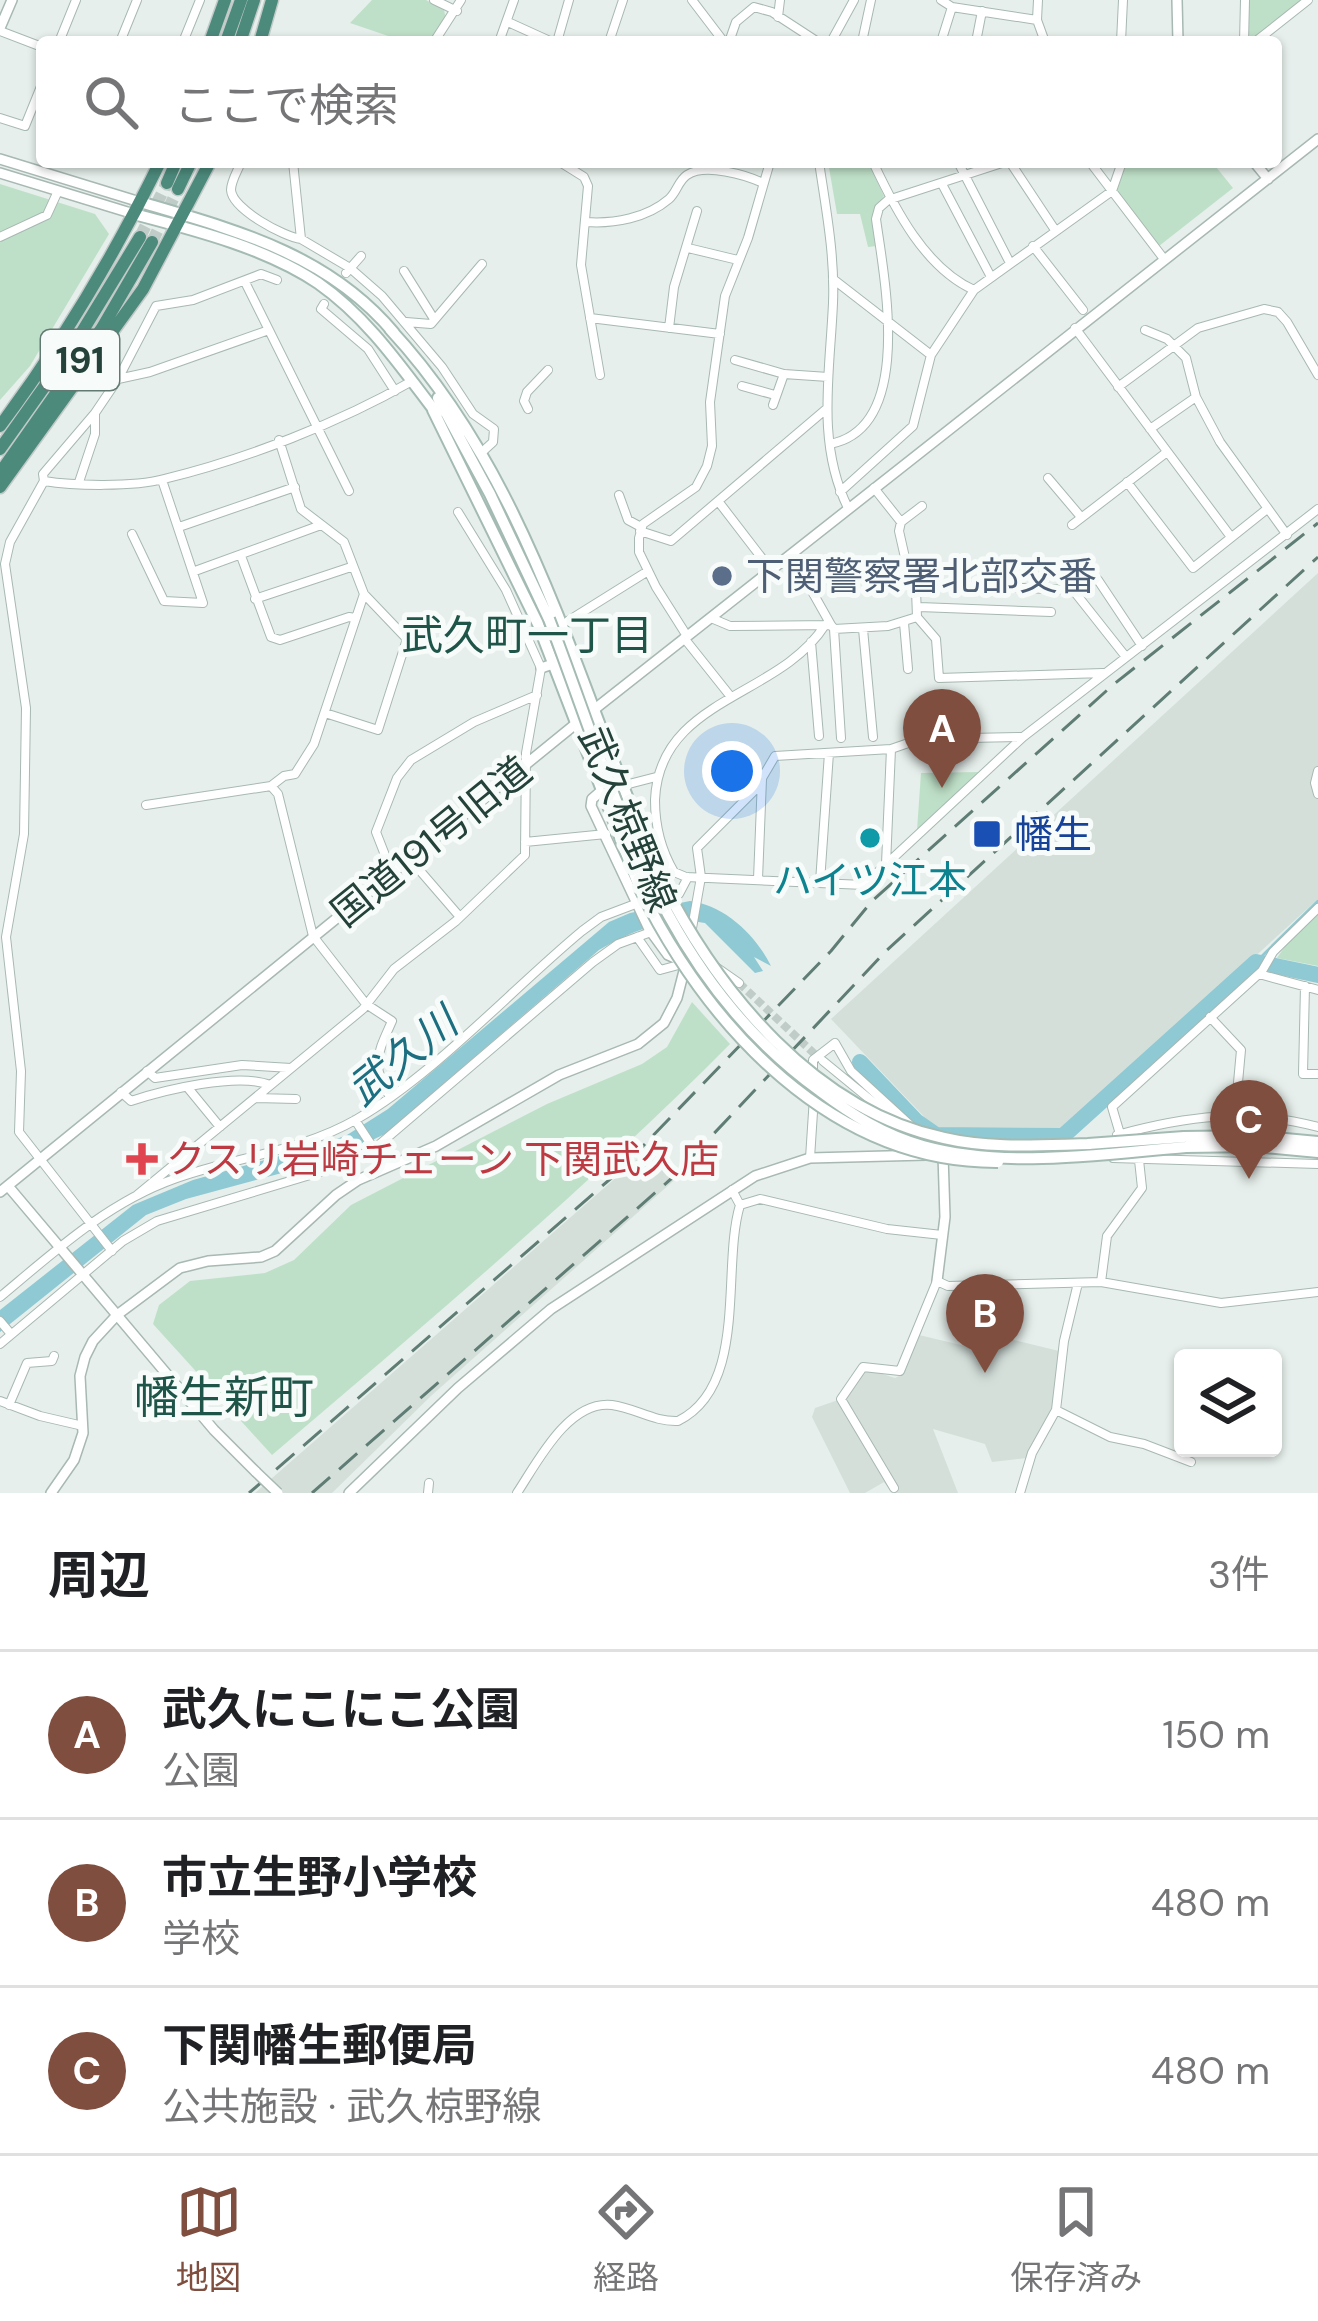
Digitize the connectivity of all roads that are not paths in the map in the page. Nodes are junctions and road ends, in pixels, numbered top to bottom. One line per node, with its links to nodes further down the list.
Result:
1 (12, 0): 31 (street)
2 (76, 0): 32 (street)
3 (137, 0): 33 (street)
4 (200, 0): 34 (street)
5 (225, 0): 35 (highway)
6 (241, 0): 36 (highway)
7 (254, 0): 37 (highway)
8 (272, 0): 38 (highway)
9 (434, 0): 26 (street)
10 (461, 0): 26 (street)
11 (514, 0): 30 (street)
12 (569, 0): 42 (street)
13 (623, 0): 43 (street)
14 (692, 0): 44 (street)
15 (780, 0): 28 (street)
16 (854, 0): 47 (street)
17 (872, 0): 48 (street)
18 (941, 0): 25 (street)
19 (1038, 0): 29 (street)
20 (1123, 0): 52 (street)
21 (1177, 0): 53 (street)
22 (1245, 0): 54 (street)
23 (1308, 0): 55 (street)
24 (751, 3): 28 (street); 45 (street)
25 (952, 7): 27 (street); 49 (street)
26 (457, 11): 39 (street)
27 (982, 11): 29 (street); 50 (street)
28 (778, 17): 46 (street)
29 (1037, 20): 51 (street)
30 (508, 22): 40 (street); 41 (street)
31 (0, 29): 56 (street)
32 (61, 36)
33 (122, 36)
34 (185, 36)
35 (212, 36)
36 (228, 36)
37 (242, 36)
38 (262, 36)
39 (438, 36)
40 (502, 36)
41 (540, 36)
42 (556, 36)
43 (611, 36)
44 (722, 36)
45 (730, 36)
46 (808, 36)
47 (834, 36)
48 (863, 36)
49 (943, 36)
50 (977, 36)
51 (1043, 36)
52 (1121, 36)
53 (1178, 36)
54 (1244, 36)
55 (1263, 36)
56 (36, 44)
57 (36, 99): 58 (street)
58 (0, 118)
59 (1318, 139): 77 (street, 国道191号旧道)
60 (0, 159): 87 (street)
61 (157, 168): 87 (highway)
62 (175, 168): 63 (highway)
63 (186, 168)
64 (207, 168): 89 (highway)
65 (239, 168): 93 (street)
66 (293, 168): 93 (street)
67 (570, 168): 90 (street)
68 (768, 168): 82 (street)
69 (821, 168): 104 (street)
70 (876, 168): 86 (street)
71 (961, 168): 80 (street)
72 (987, 168): 80 (street)
73 (1011, 168): 91 (street)
74 (1095, 168): 84 (street)
75 (1120, 168): 84 (street)
76 (1259, 168): 81 (street)
77 (1282, 168)
78 (1282, 168): 81 (street, 国道191号旧道)
79 (0, 173): 85 (street)
80 (964, 175): 83 (street); 99 (street)
81 (1268, 179): 97 (street, 国道191号旧道)
82 (763, 183): 90 (street); 98 (street)
83 (942, 184): 86 (street); 103 (street)
84 (1112, 190): 91 (street); 97 (street)
85 (58, 191): 87 (street); 92 (street)
86 (893, 200): 107 (street); 113 (street)
87 (137, 208): 89 (main road, 武久椋野線); 138 (highway)
88 (697, 211): 95 (street)
89 (182, 221): 116 (main road, 武久椋野線); 129 (main road, 武久椋野線); 152 (highway)
90 (586, 222): 110 (street)
91 (1055, 230): 94 (street)
92 (0, 237)
93 (301, 239): 101 (street)
94 (1033, 246): 99 (street); 109 (street)
95 (688, 248): 98 (street); 114 (street)
96 (361, 256): 101 (street)
97 (1164, 259): 115 (street, 国道191号旧道)
98 (739, 260): 119 (street)
99 (1010, 263): 103 (street)
100 (482, 264): 111 (street)
101 (348, 271): 112 (street)
102 (404, 271): 111 (street)
103 (991, 277): 107 (street)
104 (833, 279): 113 (street); 127 (street)
105 (277, 280): 106 (street)
106 (245, 281): 117 (street); 128 (street)
107 (974, 290): 121 (street)
108 (324, 304): 132 (street)
109 (1083, 310)
110 (590, 318): 114 (street); 125 (street)
111 (434, 319): 112 (street)
112 (404, 322): 145 (street)
113 (890, 322): 121 (street); 142 (street)
114 (669, 328): 119 (street)
115 (1075, 328): 131 (street); 154 (street, 国道191号旧道)
116 (390, 329): 145 (main road); 157 (main road, 武久椋野線)
117 (269, 330): 128 (street); 139 (street)
118 (1145, 330): 120 (street)
119 (720, 334): 170 (street)
120 (1174, 344): 126 (street); 131 (street); 133 (street)
121 (931, 355): 156 (street)
122 (735, 361): 124 (street)
123 (548, 370): 134 (street)
124 (784, 374): 127 (street); 130 (street)
125 (600, 375)
126 (1318, 375)
127 (828, 377): 136 (street)
128 (118, 379): 137 (street)
129 (414, 381): 132 (street); 135 (main road, 武久椋野線)
130 (742, 386)
131 (1118, 387): 140 (street)
132 (395, 391): 139 (street)
133 (1196, 397): 140 (street); 162 (street)
134 (529, 409)
135 (433, 410): 157 (main road, 武久椋野線); 197 (main road)
136 (825, 410): 142 (street); 159 (street)
137 (94, 413): 149 (street); 150 (street)
138 (0, 426)
139 (318, 427): 141 (street); 155 (street)
140 (1150, 429): 144 (street)
141 (279, 440): 148 (street); 153 (street)
142 (830, 444): 156 (street)
143 (0, 449): 146 (highway, 191)
144 (1167, 452): 151 (street); 173 (street)
145 (481, 453): 195 (main road)
146 (0, 473)
147 (1048, 478): 165 (street)
148 (162, 480): 150 (street); 169 (street)
149 (44, 481): 150 (street); 266 (street)
150 (79, 482)
151 (1127, 482): 165 (street); 173 (street)
152 (0, 487)
153 (295, 488): 167 (street); 169 (street)
154 (874, 488): 161 (street, 国道191号旧道); 166 (street)
155 (349, 491)
156 (840, 492): 161 (street)
157 (490, 494): 261 (main road, 武久椋野線, bridge)
158 (619, 495): 170 (street)
159 (718, 501): 170 (street); 177 (street)
160 (922, 506): 166 (street)
161 (848, 508): 174 (street, 国道191号旧道)
162 (1267, 508): 172 (street); 173 (street)
163 (1318, 508): 172 (street)
164 (458, 512): 197 (street)
165 (1081, 517): 168 (street)
166 (901, 522): 181 (street)
167 (321, 525): 175 (street); 176 (street)
168 (1072, 525)
169 (179, 527): 178 (street)
170 (640, 529): 179 (street)
171 (132, 534): 178 (street)
172 (1287, 535): 194 (street)
173 (1231, 537)
174 (791, 554): 177 (street, 国道191号旧道); 190 (street)
175 (241, 556): 178 (street); 183 (street)
176 (351, 567): 182 (street); 183 (street)
177 (772, 570): 187 (street, 国道191号旧道)
178 (195, 571)
179 (648, 571): 188 (street); 192 (street)
180 (1098, 580): 194 (street)
181 (917, 584): 184 (street); 196 (street)
182 (364, 594): 186 (street); 203 (street)
183 (255, 599): 186 (street)
184 (918, 612): 185 (street); 189 (street); 199 (street)
185 (1051, 612)
186 (355, 618): 203 (street)
187 (711, 618): 190 (street); 192 (street, 国道191号旧道)
188 (568, 621)
189 (904, 622): 191 (street); 198 (street)
190 (830, 626): 191 (street); 193 (street); 208 (street)
191 (863, 629): 206 (street)
192 (685, 637): 201 (street); 202 (street, 国道191号旧道)
193 (811, 641): 201 (street); 205 (street)
194 (1142, 646): 196 (street)
195 (576, 657): 197 (street); 202 (main road)
196 (1126, 657): 199 (street)
197 (547, 666): 200 (street); 204 (main road)
198 (908, 670)
199 (1105, 673): 207 (street)
200 (537, 695): 212 (street); 225 (street)
201 (731, 697): 214 (street)
202 (596, 708): 204 (street, 国道191号旧道); 211 (main road)
203 (324, 713): 217 (street)
204 (574, 725): 212 (street, 国道191号旧道); 218 (main road)
205 (819, 736)
206 (873, 737)
207 (1023, 737): 209 (street); 224 (street)
208 (841, 738)
209 (892, 749): 210 (street); 224 (street)
210 (829, 753): 215 (street); 229 (street)
211 (616, 763): 216 (main road); 218 (street)
212 (526, 766): 222 (street); 223 (street, 国道191号旧道)
213 (1318, 770): 219 (street)
214 (656, 777): 216 (street); 226 (street)
215 (762, 778): 227 (street); 228 (street)
216 (625, 785): 261 (main road, bridge)
217 (271, 786): 220 (street); 234 (street)
218 (600, 792): 221 (street); 261 (main road, bridge)
219 (1318, 794)
220 (146, 805)
221 (606, 834): 222 (street); 230 (street)
222 (525, 842): 232 (street)
223 (409, 859): 225 (street, 国道191号旧道); 232 (street)
224 (886, 865): 229 (street)
225 (392, 873): 234 (street, 国道191号旧道)
226 (688, 877): 227 (street); 230 (street)
227 (701, 877): 228 (street); 236 (street)
228 (758, 879): 229 (street)
229 (820, 882)
230 (637, 905): 233 (street); 250 (street)
231 (1318, 908): 237 (street)
232 (460, 917): 241 (street)
233 (650, 930): 235 (street); 236 (street)
234 (313, 936): 241 (street); 245 (street, 国道191号旧道)
235 (638, 938): 236 (street); 260 (street)
236 (686, 963): 238 (street); 283 (street)
237 (1261, 972): 239 (street); 242 (street)
238 (740, 982)
239 (1305, 986): 240 (street); 246 (street)
240 (1318, 990)
241 (366, 1004): 244 (street); 250 (street)
242 (1210, 1017): 253 (street); 257 (street)
243 (823, 1061): 264 (street)
244 (290, 1068): 245 (street); 247 (street)
245 (147, 1071): 249 (street, 国道191号旧道)
246 (1318, 1074)
247 (271, 1084): 248 (street); 251 (street)
248 (188, 1088): 249 (street); 255 (street)
249 (121, 1092): 266 (street, 国道191号旧道)
250 (390, 1097): 254 (street)
251 (255, 1098): 252 (street); 255 (street)
252 (296, 1099)
253 (1235, 1114): 256 (street); 257 (street)
254 (355, 1120): 260 (street); 271 (street)
255 (220, 1127): 271 (street)
256 (1318, 1127)
257 (1120, 1135): 263 (street); 267 (street)
258 (1185, 1142): 259 (main road, 武久椋野線); 261 (main road, 武久椋野線, bridge); 262 (main road, 武久椋野線)
259 (1318, 1142)
260 (374, 1149): 276 (street)
261 (1090, 1149)
262 (1318, 1152)
263 (1028, 1153): 264 (street); 267 (street)
264 (944, 1155): 265 (street); 265 (street); 274 (street)
265 (810, 1158): 270 (street)
266 (39, 1159): 269 (street, 国道191号旧道); 273 (street)
267 (1139, 1160): 268 (street); 279 (street)
268 (1318, 1164)
269 (2, 1185): 275 (street)
270 (732, 1190): 272 (street); 295 (street)
271 (137, 1195): 273 (street)
272 (740, 1205): 274 (street); 296 (street)
273 (91, 1225): 275 (street); 276 (street)
274 (942, 1235): 278 (street)
275 (62, 1250): 277 (street); 282 (street)
276 (111, 1250): 277 (street)
277 (83, 1274): 283 (street); 285 (street)
278 (937, 1281): 280 (street); 292 (street)
279 (1101, 1282): 280 (street); 281 (street)
280 (1078, 1283): 289 (street)
281 (1318, 1292)
282 (0, 1297)
283 (117, 1315): 290 (street); 294 (street, bridge)
284 (0, 1321): 285 (street)
285 (10, 1332): 286 (street)
286 (0, 1344)
287 (54, 1355): 288 (street)
288 (4, 1403): 290 (street)
289 (1056, 1410): 291 (street); 297 (street)
290 (85, 1426): 293 (street)
291 (1191, 1462)
292 (894, 1489)
293 (51, 1493)
294 (278, 1493)
295 (349, 1493)
296 (517, 1493)
297 (1020, 1493)

